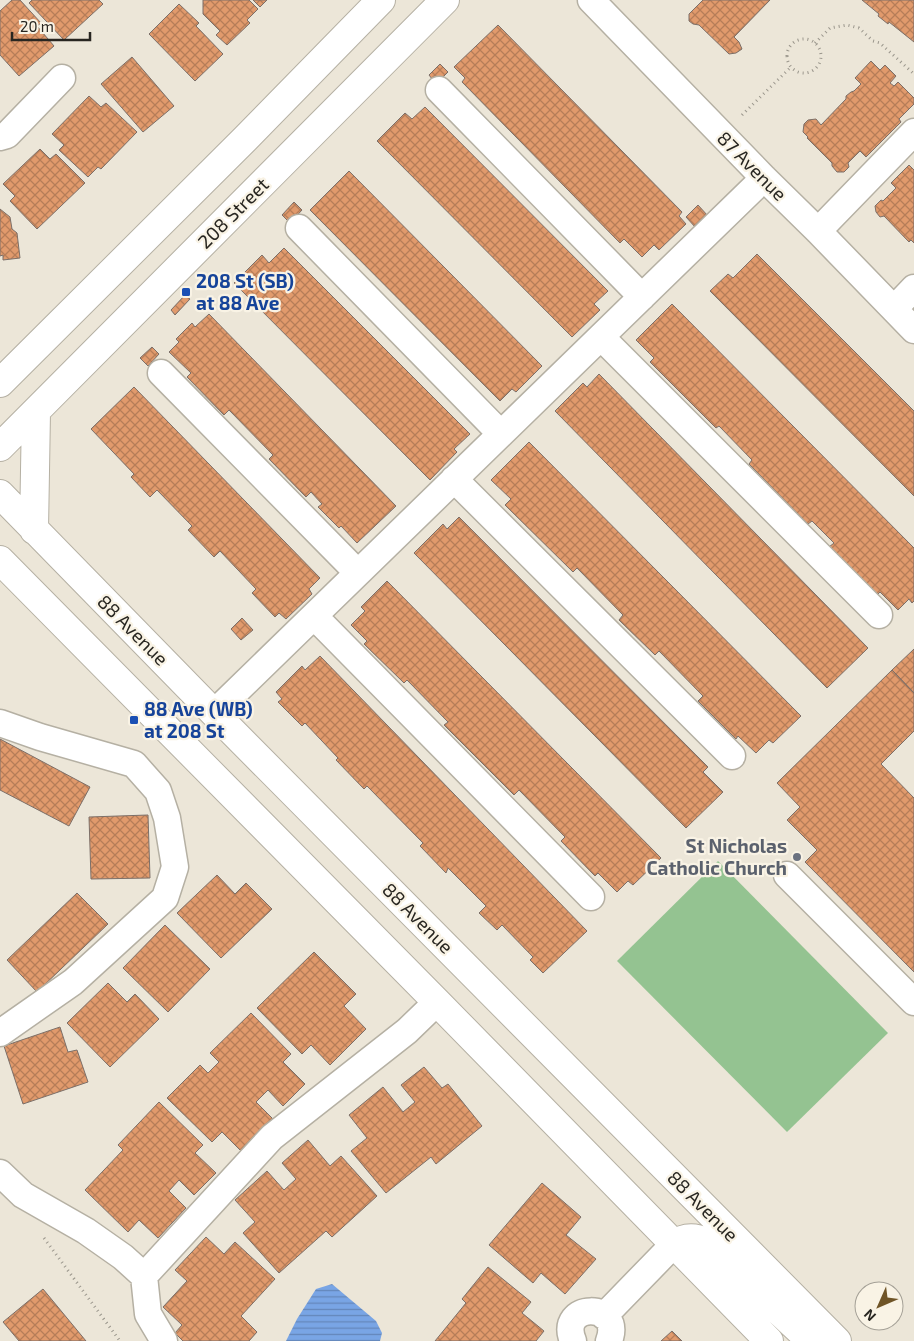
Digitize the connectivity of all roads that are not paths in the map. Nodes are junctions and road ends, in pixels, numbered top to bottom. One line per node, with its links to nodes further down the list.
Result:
1 (381, 0): 17 (main road)
2 (445, 0): 18 (main road, 208 Street)
3 (592, 0): 8 (street, 87 Avenue)
4 (62, 78): 7 (street)
5 (439, 90): 12 (street)
6 (914, 132): 10 (street)
7 (0, 137)
8 (764, 178): 10 (street, 87 Avenue); 12 (street)
9 (299, 228): 19 (street)
10 (818, 231): 13 (street, 87 Avenue)
11 (914, 288): 13 (street)
12 (642, 297): 15 (street)
13 (894, 309): 14 (street, 87 Avenue)
14 (914, 330)
15 (601, 337): 19 (street); 26 (street)
16 (161, 372): 25 (street)
17 (4, 376)
18 (36, 412): 20 (main road, 208 Street); 23 (main road)
19 (501, 434): 21 (street)
20 (0, 447)
21 (454, 479): 25 (street); 30 (street)
22 (0, 494): 23 (main road, 88 Avenue)
23 (34, 530): 28 (main road, 88 Avenue)
24 (5, 570): 33 (main road)
25 (358, 573): 27 (street)
26 (878, 615)
27 (314, 616): 28 (street); 32 (street)
28 (214, 713): 45 (main road, 88 Avenue)
29 (0, 723): 35 (street)
30 (732, 756)
31 (787, 875): 34 (street)
32 (591, 897)
33 (437, 1002): 37 (main road); 38 (street)
34 (914, 1002)
35 (0, 1033)
36 (0, 1173): 38 (street)
37 (673, 1245): 39 (street); 43 (main road); 44 (main road)
38 (144, 1276): 40 (street)
39 (604, 1316): 41 (street); 42 (street)
40 (164, 1341)
41 (573, 1341)
42 (609, 1341)
43 (769, 1341)
44 (811, 1341)
45 (837, 1341)

